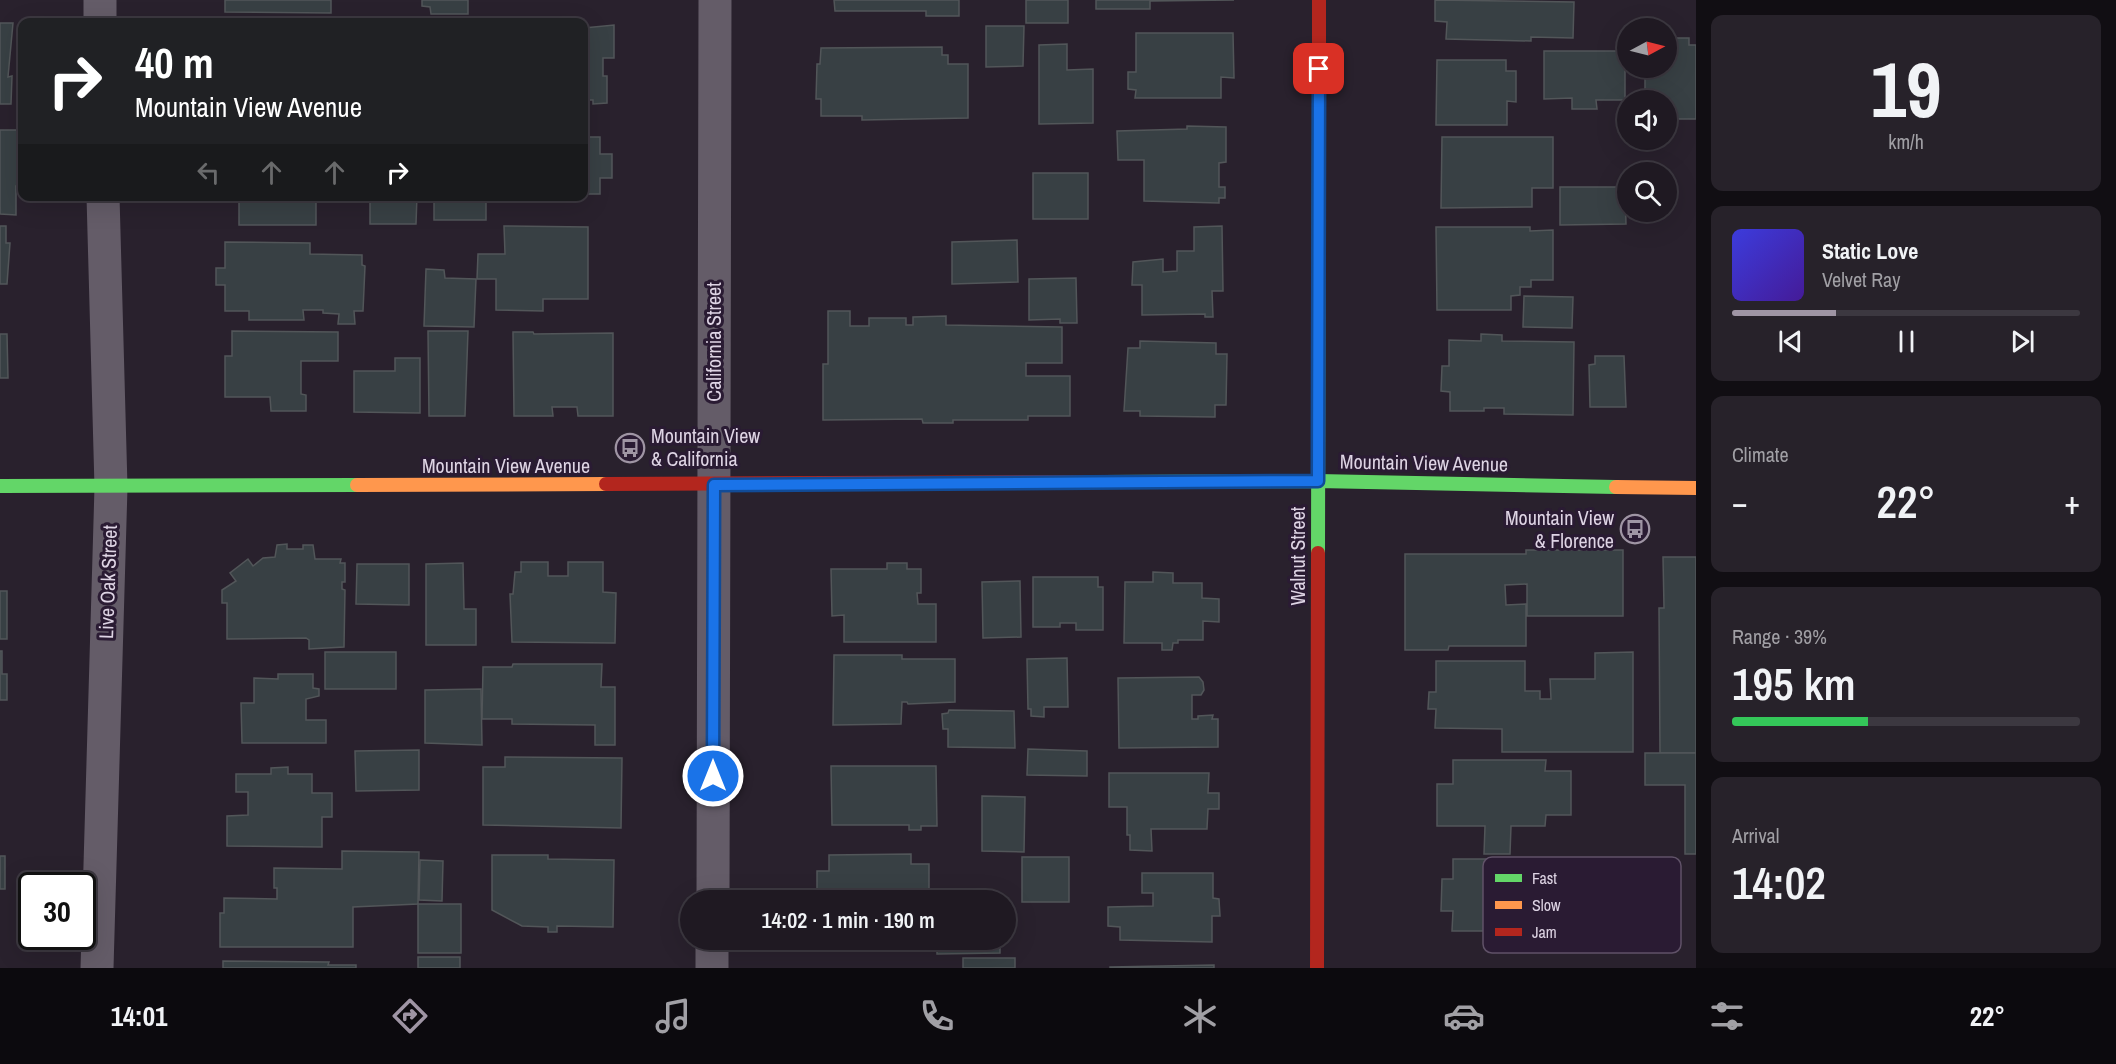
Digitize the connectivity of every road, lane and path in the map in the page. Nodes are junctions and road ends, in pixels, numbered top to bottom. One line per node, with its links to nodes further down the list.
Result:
1 (100, 0): 4 (street)
2 (715, 0): 7 (street, California Street)
3 (1319, 0): 6 (street, Walnut Street)
4 (100, 18)
5 (103, 201): 9 (street, Live Oak Street)
6 (1318, 481): 7 (street, Mountain View Avenue); 10 (street, Mountain View Avenue); 15 (street, Walnut Street)
7 (714, 485): 9 (street, Mountain View Avenue); 11 (street, California Street)
8 (0, 486): 9 (street, Mountain View Avenue)
9 (111, 488): 13 (street, Live Oak Street)
10 (1696, 488)
11 (713, 890)
12 (712, 950): 14 (street)
13 (98, 968)
14 (712, 968)
15 (1317, 968)

